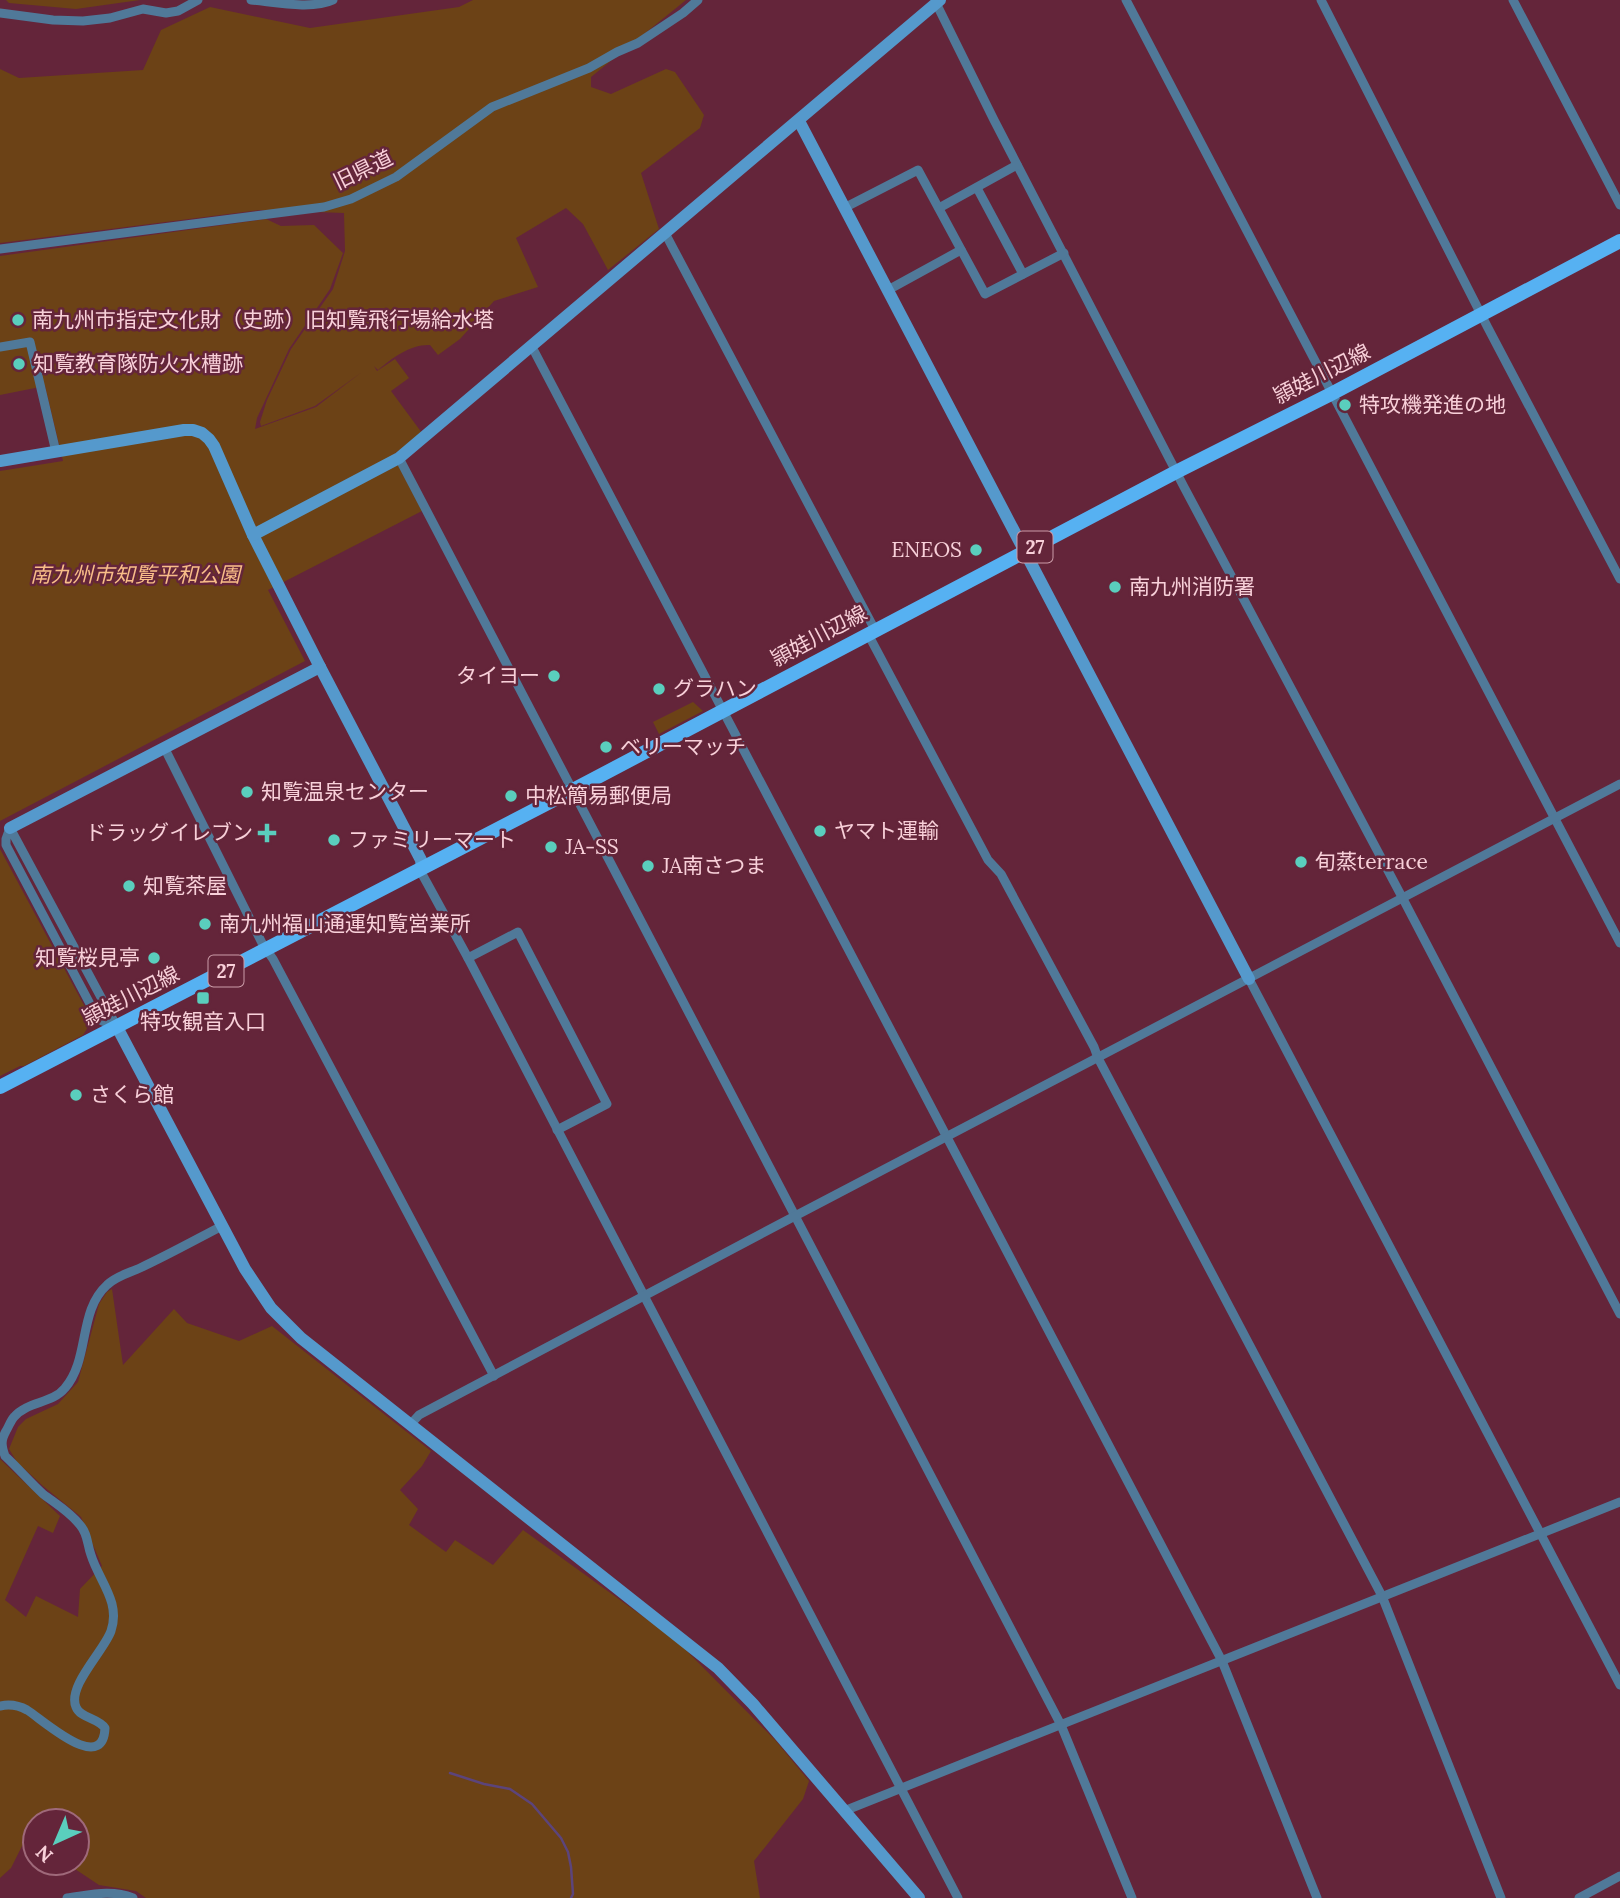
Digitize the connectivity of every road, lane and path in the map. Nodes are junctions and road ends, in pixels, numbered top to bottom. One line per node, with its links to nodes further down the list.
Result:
1 (198, 0): 9 (street)
2 (251, 0): 3 (street)
3 (333, 0)
4 (698, 0): 18 (street, 旧県道)
5 (1126, 0): 26 (street)
6 (1321, 0): 23 (street)
7 (1513, 0): 13 (street)
8 (938, 1): 10 (street); 11 (street)
9 (0, 13)
10 (799, 121): 14 (street); 16 (street)
11 (1017, 165): 12 (street); 20 (street)
12 (977, 188): 15 (street); 21 (street)
13 (1620, 205)
14 (844, 208): 15 (street); 22 (street)
15 (939, 208): 19 (street)
16 (665, 233): 25 (street); 34 (street)
17 (1620, 241): 23 (main road, 頴娃川辺線 / 27)
18 (0, 249)
19 (961, 250): 21 (street); 22 (street)
20 (1064, 253): 21 (street); 30 (street)
21 (1023, 274)
22 (888, 290): 32 (street)
23 (1481, 314): 26 (main road, 頴娃川辺線 / 27); 33 (street)
24 (0, 347): 27 (street)
25 (532, 347): 28 (street); 36 (street)
26 (1331, 394): 30 (main road, 頴娃川辺線 / 27); 40 (street)
27 (56, 452): 29 (street); 31 (street)
28 (399, 458): 31 (street); 39 (street)
29 (0, 461)
30 (1176, 472): 32 (main road, 頴娃川辺線 / 27); 43 (street)
31 (253, 535): 35 (street)
32 (1025, 553): 34 (main road, 頴娃川辺線 / 27); 47 (street)
33 (1620, 579)
34 (871, 632): 36 (main road, 頴娃川辺線 / 27); 49 (street)
35 (320, 667): 37 (street); 42 (street)
36 (724, 710): 39 (main road, 頴娃川辺線 / 27); 52 (street)
37 (165, 749): 41 (street); 45 (street)
38 (1620, 784): 40 (street)
39 (573, 790): 42 (main road, 頴娃川辺線 / 27); 53 (street)
40 (1555, 819): 43 (street); 44 (street)
41 (10, 828): 48 (street)
42 (422, 868): 45 (main road, 頴娃川辺線 / 27); 46 (street)
43 (1402, 897): 47 (street); 56 (street)
44 (1620, 943)
45 (267, 950): 48 (main road, 頴娃川辺線 / 27); 57 (street)
46 (468, 958): 51 (street); 51 (street)
47 (1249, 979): 49 (street); 60 (street)
48 (117, 1027): 50 (main road, 頴娃川辺線 / 27); 54 (street)
49 (1097, 1058): 52 (street); 61 (street)
50 (0, 1087)
51 (557, 1130): 55 (street)
52 (947, 1137): 53 (street); 62 (street)
53 (795, 1216): 55 (street); 65 (street)
54 (222, 1226): 58 (street); 64 (street)
55 (644, 1297): 57 (street); 66 (street)
56 (1620, 1314)
57 (494, 1376): 58 (street)
58 (410, 1425): 67 (street)
59 (1620, 1502): 60 (street)
60 (1541, 1533): 61 (street); 63 (street)
61 (1382, 1596): 62 (street); 75 (street)
62 (1222, 1661): 65 (street); 74 (street)
63 (1620, 1685)
64 (0, 1706)
65 (1061, 1725): 66 (street); 73 (street)
66 (900, 1788): 67 (street); 72 (street)
67 (844, 1811): 71 (street)
68 (1620, 1876): 76 (street)
69 (67, 1898): 70 (street)
70 (133, 1898)
71 (919, 1898)
72 (958, 1898)
73 (1132, 1898)
74 (1317, 1898)
75 (1501, 1898)
76 (1579, 1898)

